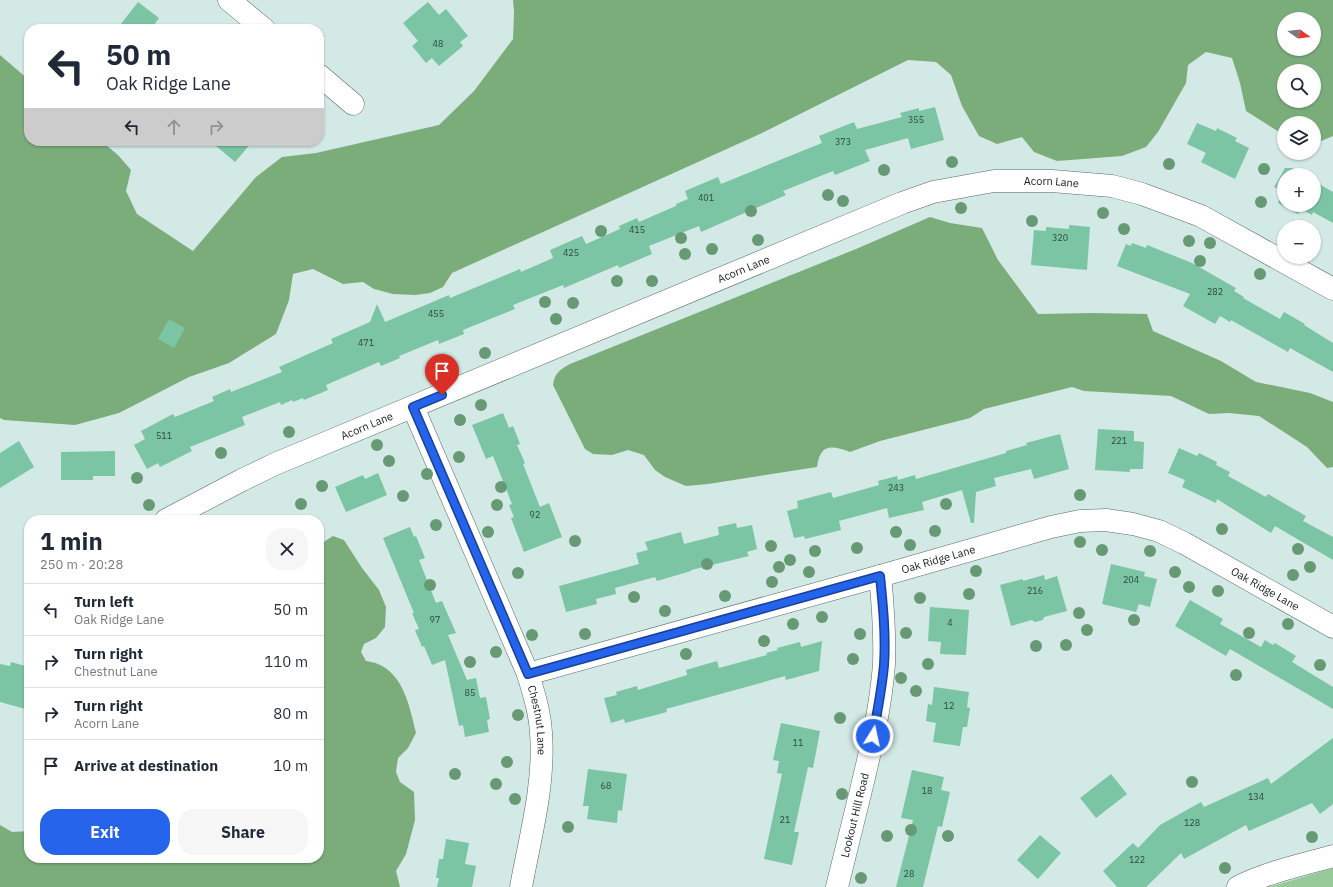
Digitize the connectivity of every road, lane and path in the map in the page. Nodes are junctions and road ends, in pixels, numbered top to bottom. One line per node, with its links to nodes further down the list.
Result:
1 (230, 0): 2 (street)
2 (258, 24)
3 (324, 79): 4 (street)
4 (353, 104)
5 (1333, 289): 6 (street, Acorn Lane)
6 (413, 407): 7 (street, Acorn Lane); 10 (street, Chestnut Lane)
7 (176, 515)
8 (880, 576): 9 (street, Oak Ridge Lane); 10 (street, Oak Ridge Lane); 13 (street, Lookout Hill Road)
9 (1333, 627)
10 (528, 674): 12 (street, Chestnut Lane)
11 (1333, 856): 14 (street)
12 (521, 887)
13 (836, 887)
14 (1238, 887)

